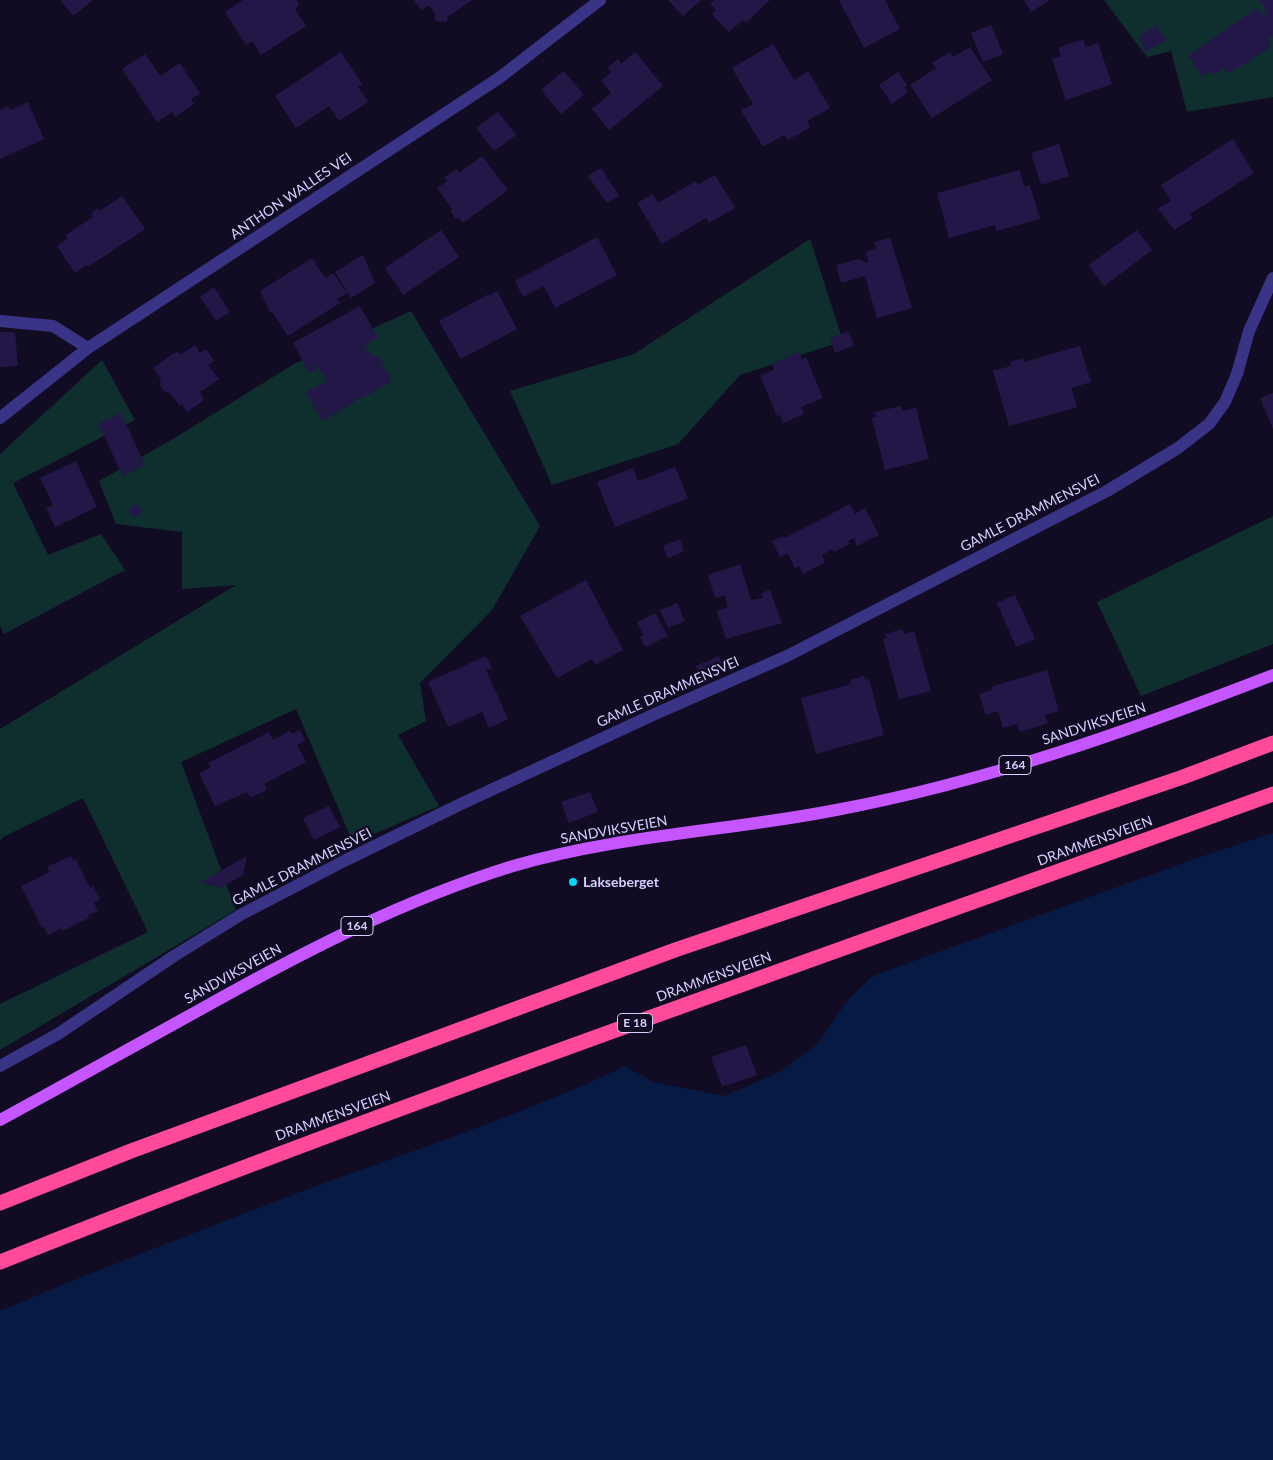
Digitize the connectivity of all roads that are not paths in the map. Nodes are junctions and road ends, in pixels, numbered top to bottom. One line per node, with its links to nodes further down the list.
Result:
1 (600, 0): 4 (street, ANTHON WALLES VEI)
2 (1273, 278): 9 (street, GAMLE DRAMMENSVEI)
3 (0, 321): 4 (street)
4 (88, 348): 5 (street, ANTHON WALLES VEI)
5 (0, 418)
6 (1273, 674): 10 (main road, SANDVIKSVEIEN / 164)
7 (1273, 743): 11 (highway)
8 (1273, 794): 12 (highway, DRAMMENSVEIEN / E 18)
9 (0, 1066)
10 (0, 1120)
11 (0, 1203)
12 (0, 1262)

